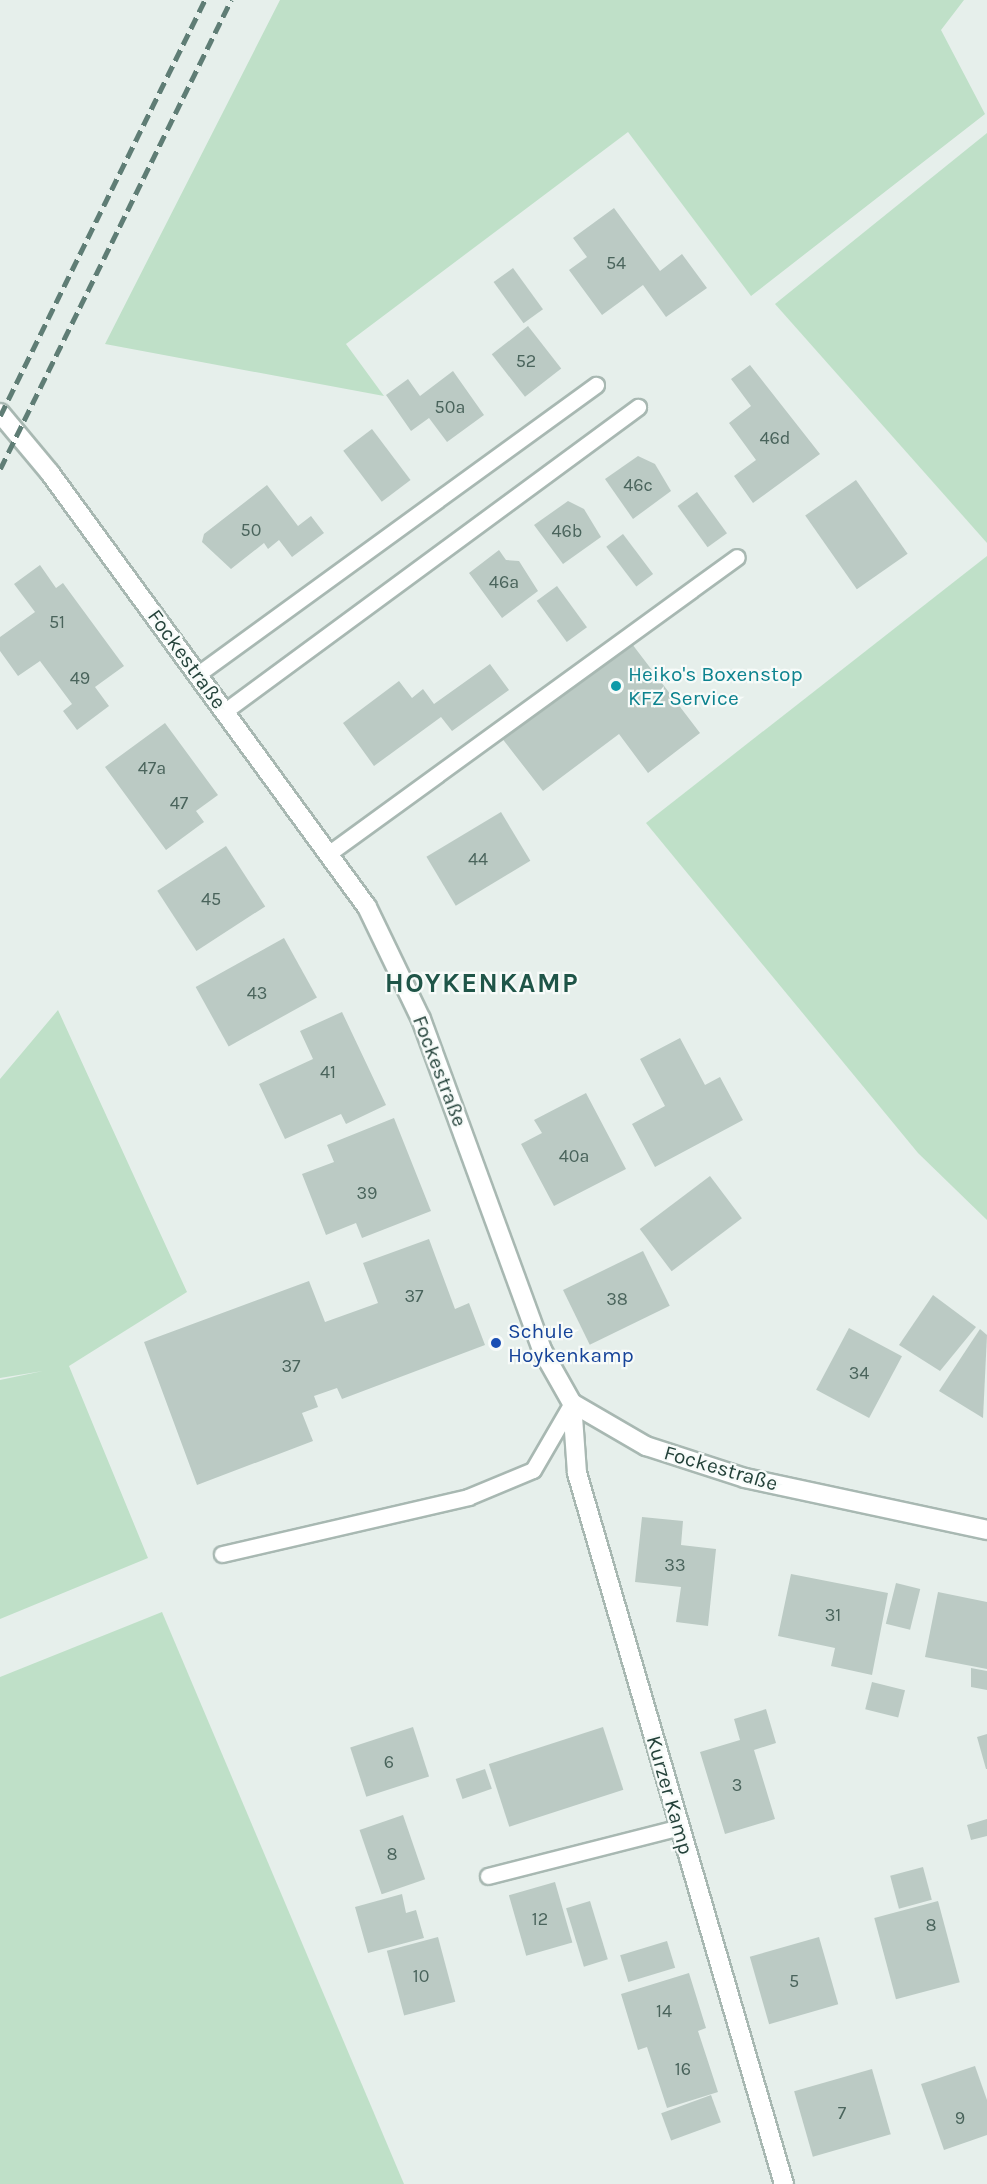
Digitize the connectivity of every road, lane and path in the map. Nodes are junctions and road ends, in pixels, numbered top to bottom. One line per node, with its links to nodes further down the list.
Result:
1 (596, 385): 5 (lane)
2 (638, 407): 6 (lane)
3 (0, 413): 5 (street, Fockestraße)
4 (737, 557): 7 (lane)
5 (198, 674): 6 (street, Fockestraße)
6 (225, 711): 7 (street, Fockestraße)
7 (328, 854): 8 (street, Fockestraße)
8 (572, 1403): 9 (street, Fockestraße); 10 (lane); 11 (street, Kurzer Kamp)
9 (987, 1530)
10 (222, 1554)
11 (680, 1827): 12 (lane); 13 (street, Kurzer Kamp)
12 (488, 1876)
13 (784, 2184)

